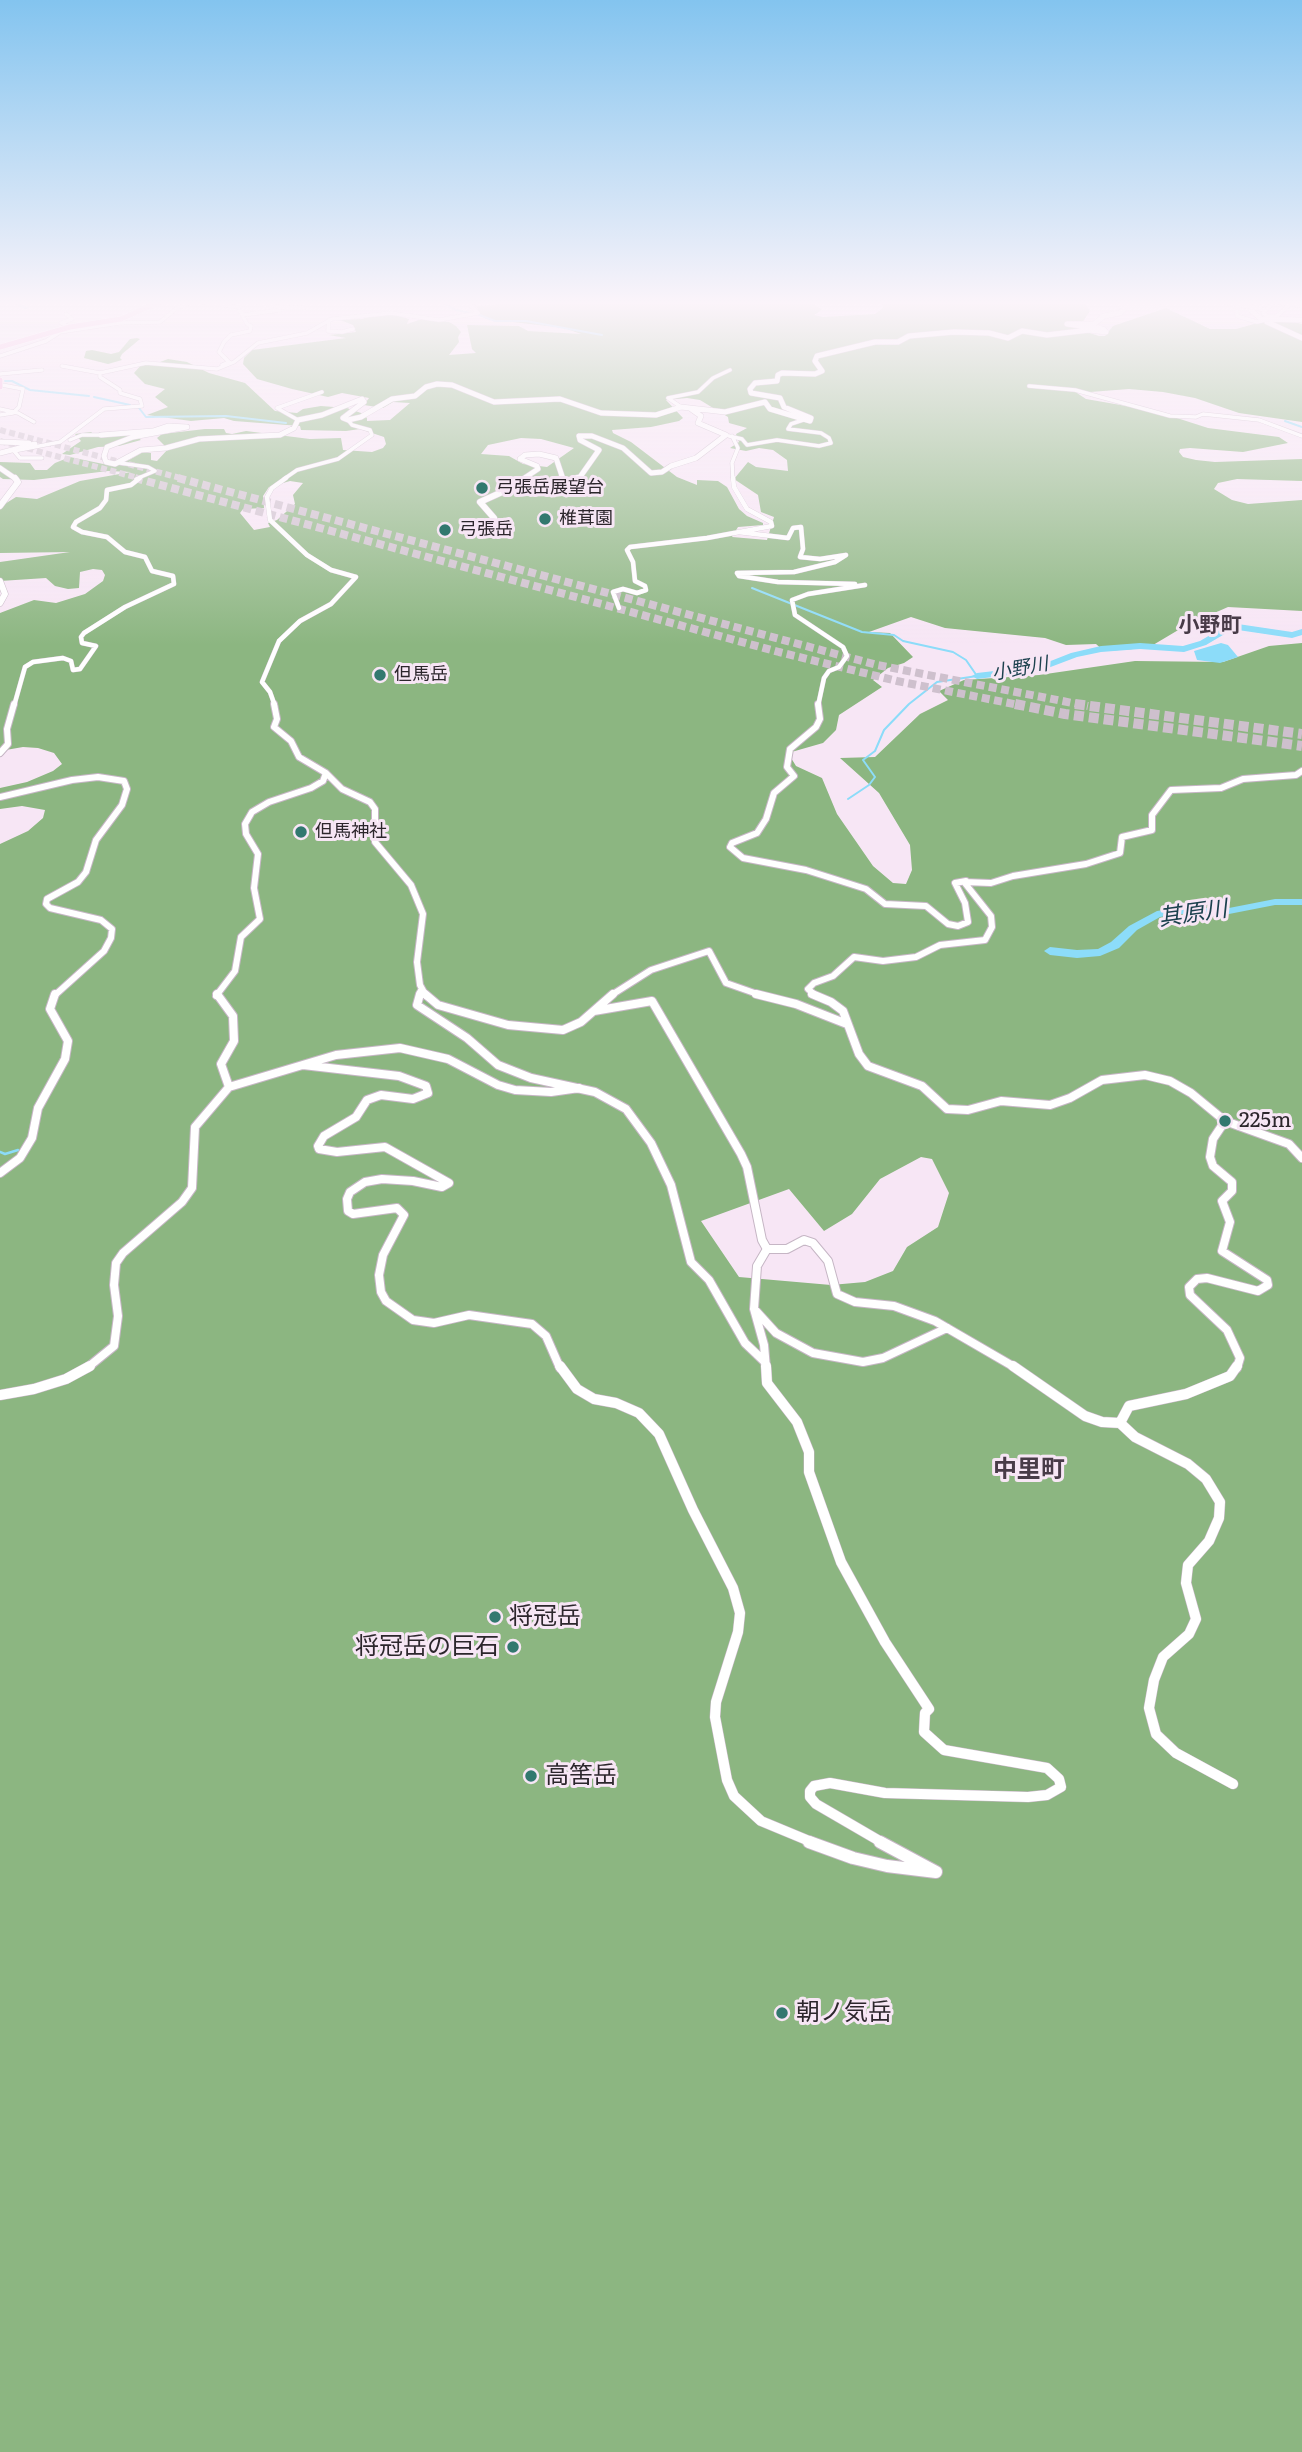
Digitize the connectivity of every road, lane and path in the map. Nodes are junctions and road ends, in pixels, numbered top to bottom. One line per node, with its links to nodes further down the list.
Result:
1 (21, 416): 14 (street)
2 (93, 416): 19 (street)
3 (292, 416): 11 (street)
4 (315, 416): 11 (street)
5 (345, 416): 12 (street)
6 (362, 416): 12 (street)
7 (701, 416): 16 (street)
8 (792, 416): 13 (street)
9 (807, 416): 13 (street)
10 (1226, 416): 17 (street)
11 (298, 420): 22 (street)
12 (348, 420): 34 (street)
13 (803, 420): 16 (street)
14 (34, 422)
15 (101, 435): 19 (street); 22 (street)
16 (729, 436): 25 (street); 26 (street)
17 (1302, 436)
18 (0, 442): 19 (street)
19 (37, 444): 20 (street); 21 (street)
20 (0, 453)
21 (42, 458)
22 (120, 463): 31 (street)
23 (0, 468): 24 (street)
24 (0, 506)
25 (494, 517)
26 (737, 532): 29 (street); 36 (street)
27 (0, 581): 28 (street)
28 (0, 603)
29 (619, 608)
30 (0, 730): 31 (street)
31 (8, 734): 32 (street)
32 (0, 753)
33 (1302, 771): 36 (street)
34 (326, 773): 37 (street); 41 (street)
35 (0, 797): 45 (street)
36 (966, 881): 39 (street)
37 (421, 990): 38 (street); 42 (street)
38 (594, 1012): 39 (street); 46 (street)
39 (847, 1024): 43 (street)
40 (303, 1065): 41 (street); 42 (street); 49 (street)
41 (229, 1087): 50 (street)
42 (579, 1088): 49 (street)
43 (1225, 1121): 44 (street); 51 (street)
44 (1302, 1158)
45 (0, 1172)
46 (767, 1249): 47 (street); 48 (street)
47 (754, 1309): 48 (street); 49 (street)
48 (947, 1328): 51 (street)
49 (765, 1362)
50 (0, 1395)
51 (1120, 1423): 52 (street)
52 (1233, 1784)

